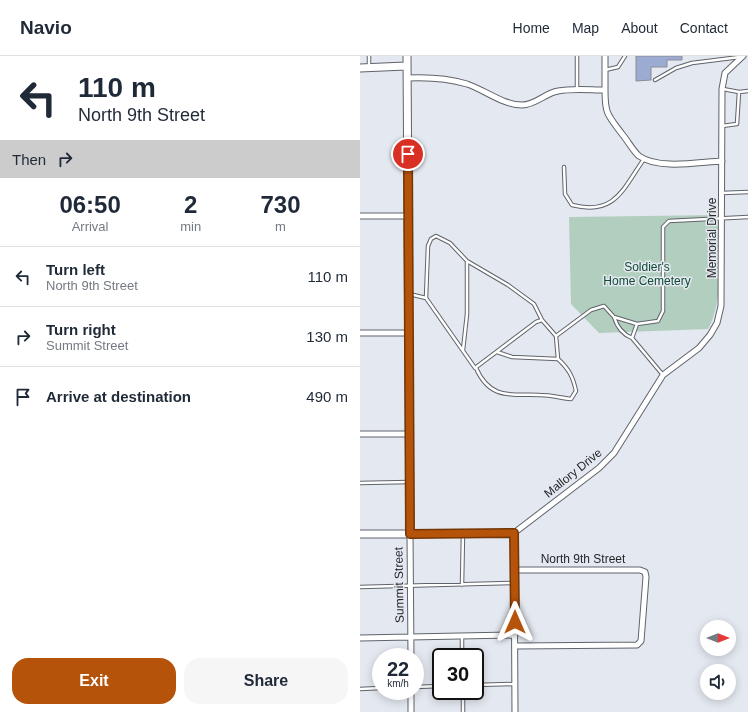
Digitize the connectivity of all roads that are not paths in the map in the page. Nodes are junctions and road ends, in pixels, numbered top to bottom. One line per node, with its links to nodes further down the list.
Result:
1 (369, 56): 9 (lane)
2 (407, 56): 7 (street, Summit Street)
3 (576, 56): 14 (lane)
4 (605, 56): 10 (street)
5 (625, 56): 10 (lane)
6 (743, 56): 12 (lane); 13 (street, Memorial Drive)
7 (406, 66): 9 (street); 11 (street, Summit Street)
8 (360, 68): 9 (street)
9 (369, 68)
10 (605, 70): 15 (street)
11 (407, 78): 14 (street); 25 (street, Summit Street)
12 (655, 80)
13 (722, 89): 17 (lane); 18 (street, Memorial Drive)
14 (577, 90): 15 (street)
15 (605, 90): 19 (street)
16 (748, 91): 17 (lane)
17 (739, 92): 18 (lane)
18 (722, 126): 20 (street, Memorial Drive)
19 (644, 158): 20 (street); 21 (lane)
20 (722, 161): 23 (street, Memorial Drive)
21 (564, 168)
22 (748, 192): 23 (lane)
23 (722, 193): 27 (street, Memorial Drive)
24 (360, 216): 25 (street)
25 (408, 216): 29 (street, Summit Street)
26 (748, 217): 27 (lane)
27 (723, 218): 33 (lane); 42 (street, Memorial Drive)
28 (467, 261): 30 (lane); 32 (lane); 38 (lane)
29 (408, 294): 30 (lane); 35 (street, Summit Street)
30 (426, 298): 38 (lane)
31 (614, 317): 33 (lane); 36 (lane); 37 (lane)
32 (542, 320): 36 (lane); 39 (lane)
33 (637, 324): 37 (lane)
34 (360, 333): 35 (street)
35 (408, 333): 45 (street, Summit Street)
36 (556, 336): 40 (lane)
37 (632, 338): 42 (lane)
38 (462, 351): 41 (lane)
39 (497, 352): 40 (lane); 41 (lane)
40 (558, 359): 41 (lane)
41 (475, 368)
42 (664, 375): 43 (street, Memorial Drive)
43 (647, 400): 49 (street, Mallory Drive)
44 (360, 434): 45 (street)
45 (409, 434): 46 (street, Summit Street)
46 (409, 482): 47 (lane); 51 (street, Summit Street)
47 (360, 483)
48 (463, 533): 49 (street); 51 (street); 54 (lane)
49 (514, 533): 52 (street)
50 (360, 534): 51 (street)
51 (410, 534): 55 (street, Summit Street)
52 (515, 570): 53 (street); 61 (street, North 9th Street)
53 (515, 583): 54 (lane); 57 (street)
54 (462, 585): 55 (lane)
55 (410, 586): 56 (lane); 59 (street, Summit Street)
56 (360, 587)
57 (515, 635): 58 (street); 61 (street)
58 (462, 636): 59 (street); 63 (lane)
59 (410, 637): 60 (street); 62 (street, Summit Street)
60 (360, 638)
61 (515, 646): 64 (street)
62 (411, 648)
63 (462, 648)
64 (515, 684): 65 (lane); 72 (street)
65 (484, 685)
66 (372, 688): 67 (lane)
67 (360, 689)
68 (411, 700): 70 (street)
69 (463, 700): 71 (lane)
70 (411, 712)
71 (463, 712)
72 (515, 712)

